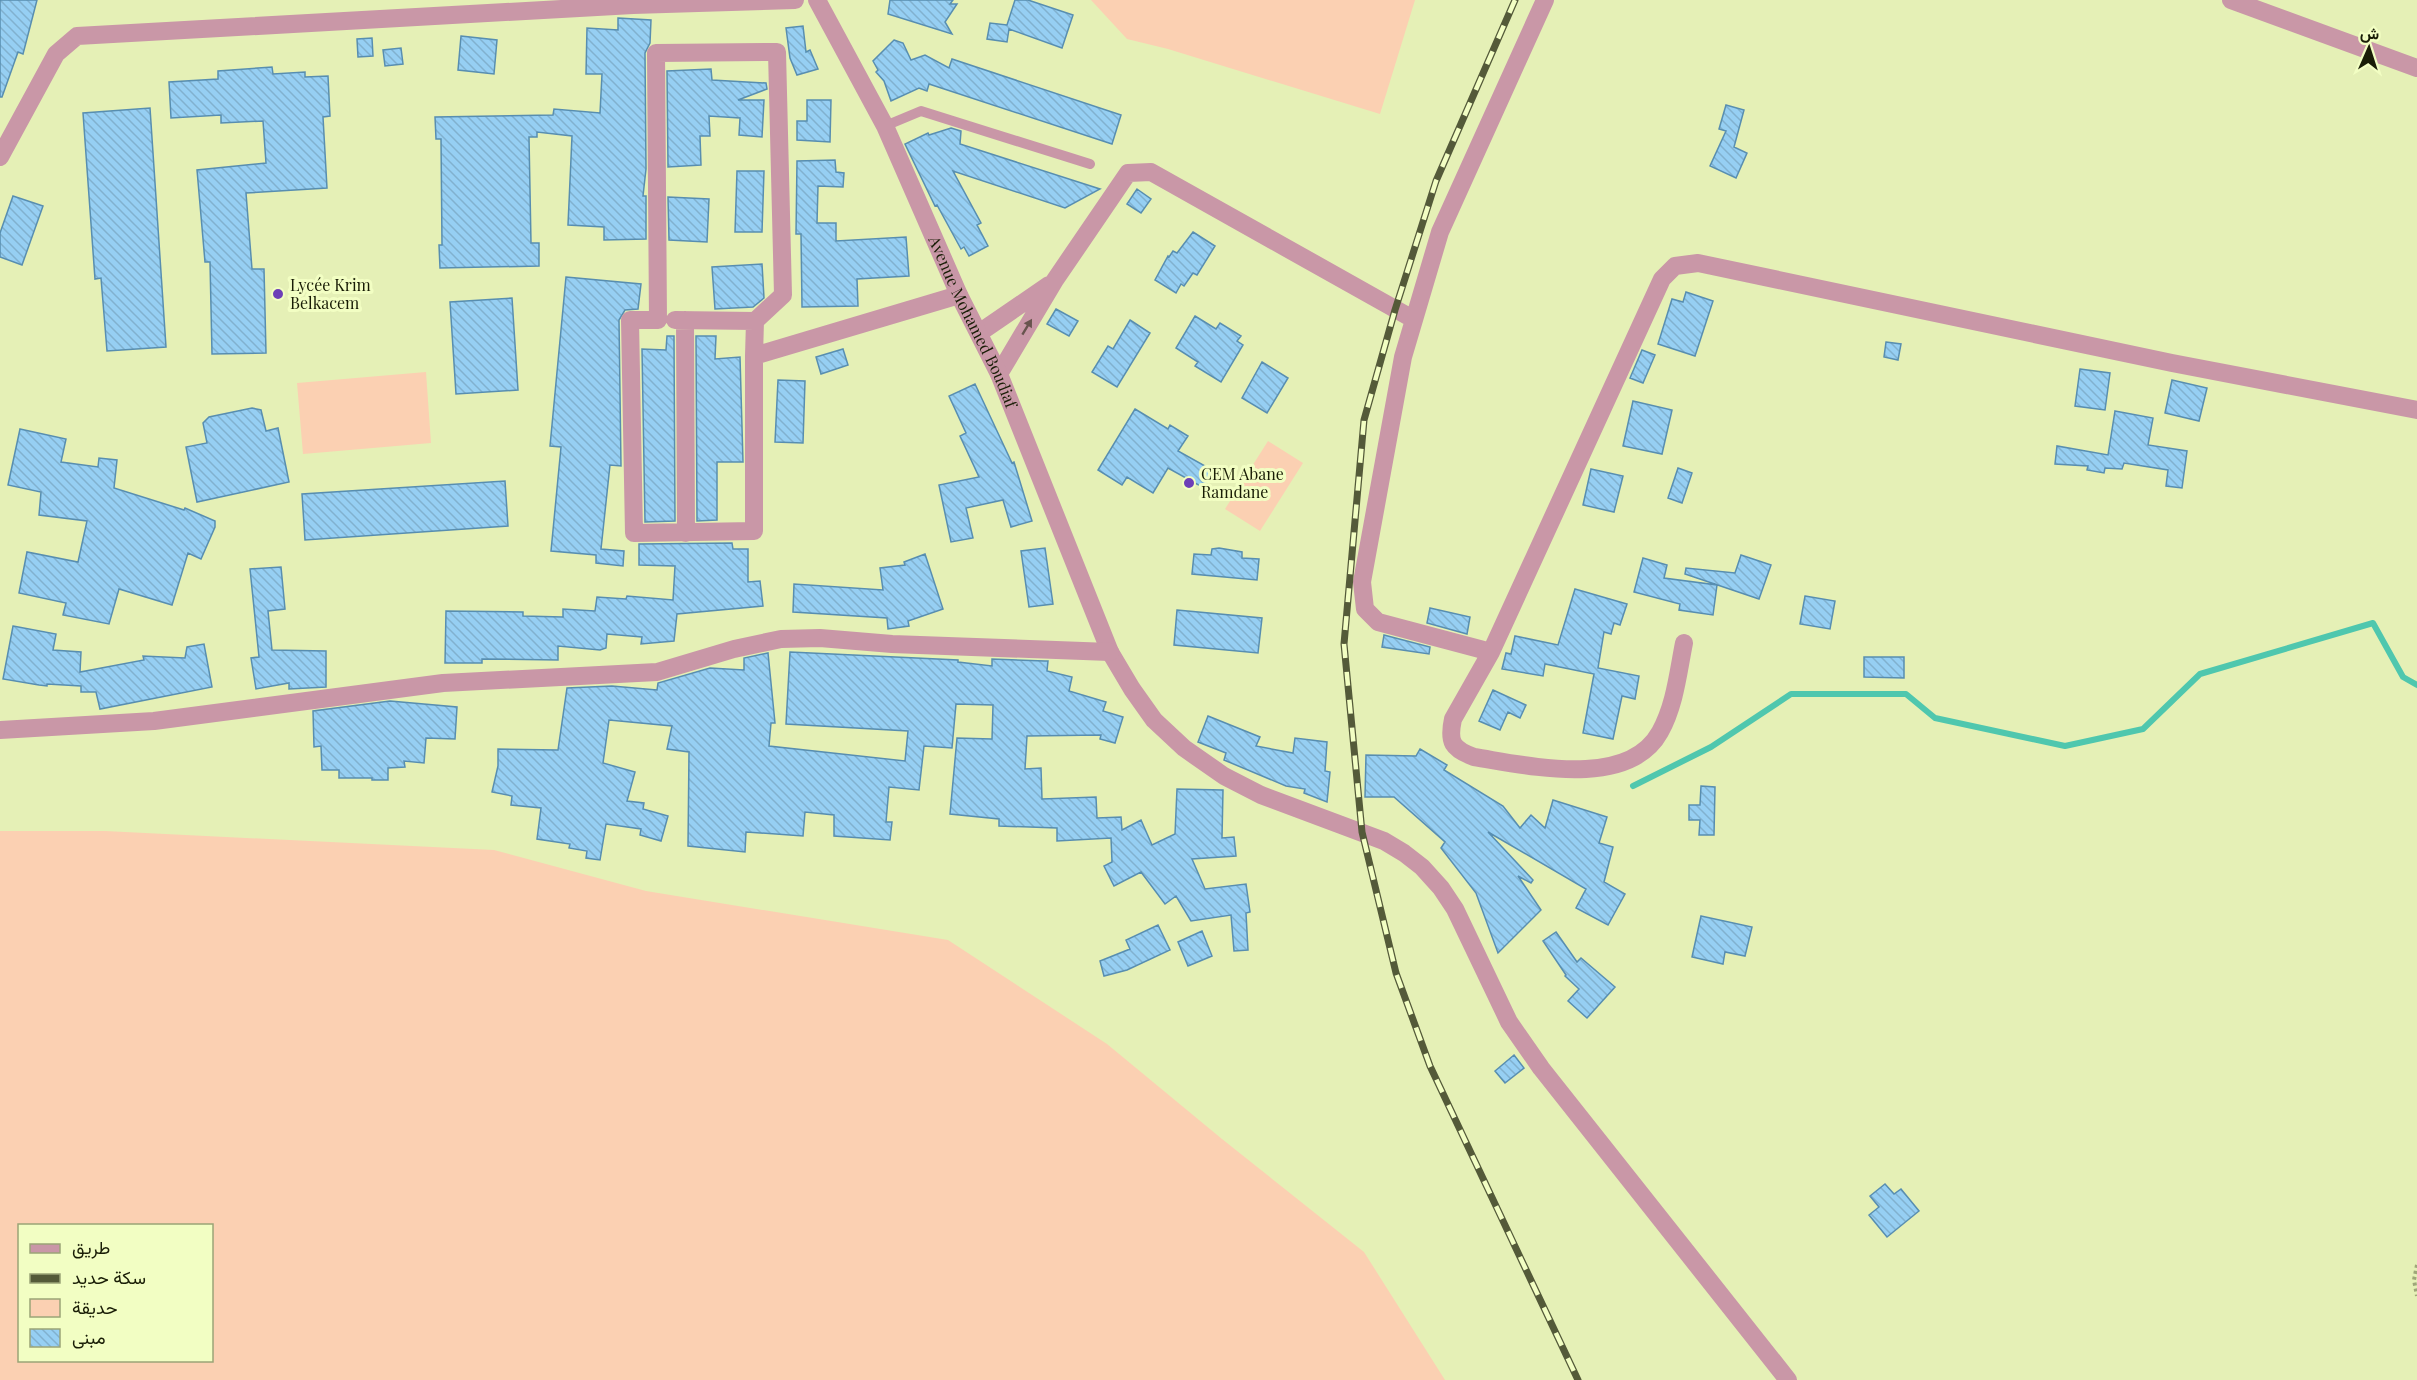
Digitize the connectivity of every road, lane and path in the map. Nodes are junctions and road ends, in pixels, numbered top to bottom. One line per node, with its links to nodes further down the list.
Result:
1 (795, 0): 7 (street)
2 (817, 0): 6 (street, Avenue Mohamed Boudiaf)
3 (1545, 0): 11 (street)
4 (2231, 0): 5 (street)
5 (2417, 68)
6 (885, 126): 8 (lane); 10 (street, Avenue Mohamed Boudiaf)
7 (0, 157)
8 (1090, 164)
9 (1055, 280): 11 (street); 15 (street); 17 (street, one-way to 9)
10 (959, 295): 15 (street, Avenue Mohamed Boudiaf); 16 (street)
11 (1413, 319): 22 (street)
12 (658, 320): 13 (street); 14 (street); 19 (street)
13 (685, 320): 14 (street); 19 (street)
14 (755, 321): 16 (street)
15 (979, 333): 17 (street, Avenue Mohamed Boudiaf)
16 (754, 356): 19 (street)
17 (999, 374): 21 (street, Avenue Mohamed Boudiaf)
18 (2417, 410): 22 (street)
19 (686, 533)
20 (1684, 643): 22 (street)
21 (1110, 652): 23 (street); 26 (street, Avenue Mohamed Boudiaf)
22 (1491, 652)
23 (0, 730)
24 (2417, 1265): 25 (path)
25 (2417, 1296)
26 (1788, 1380)

